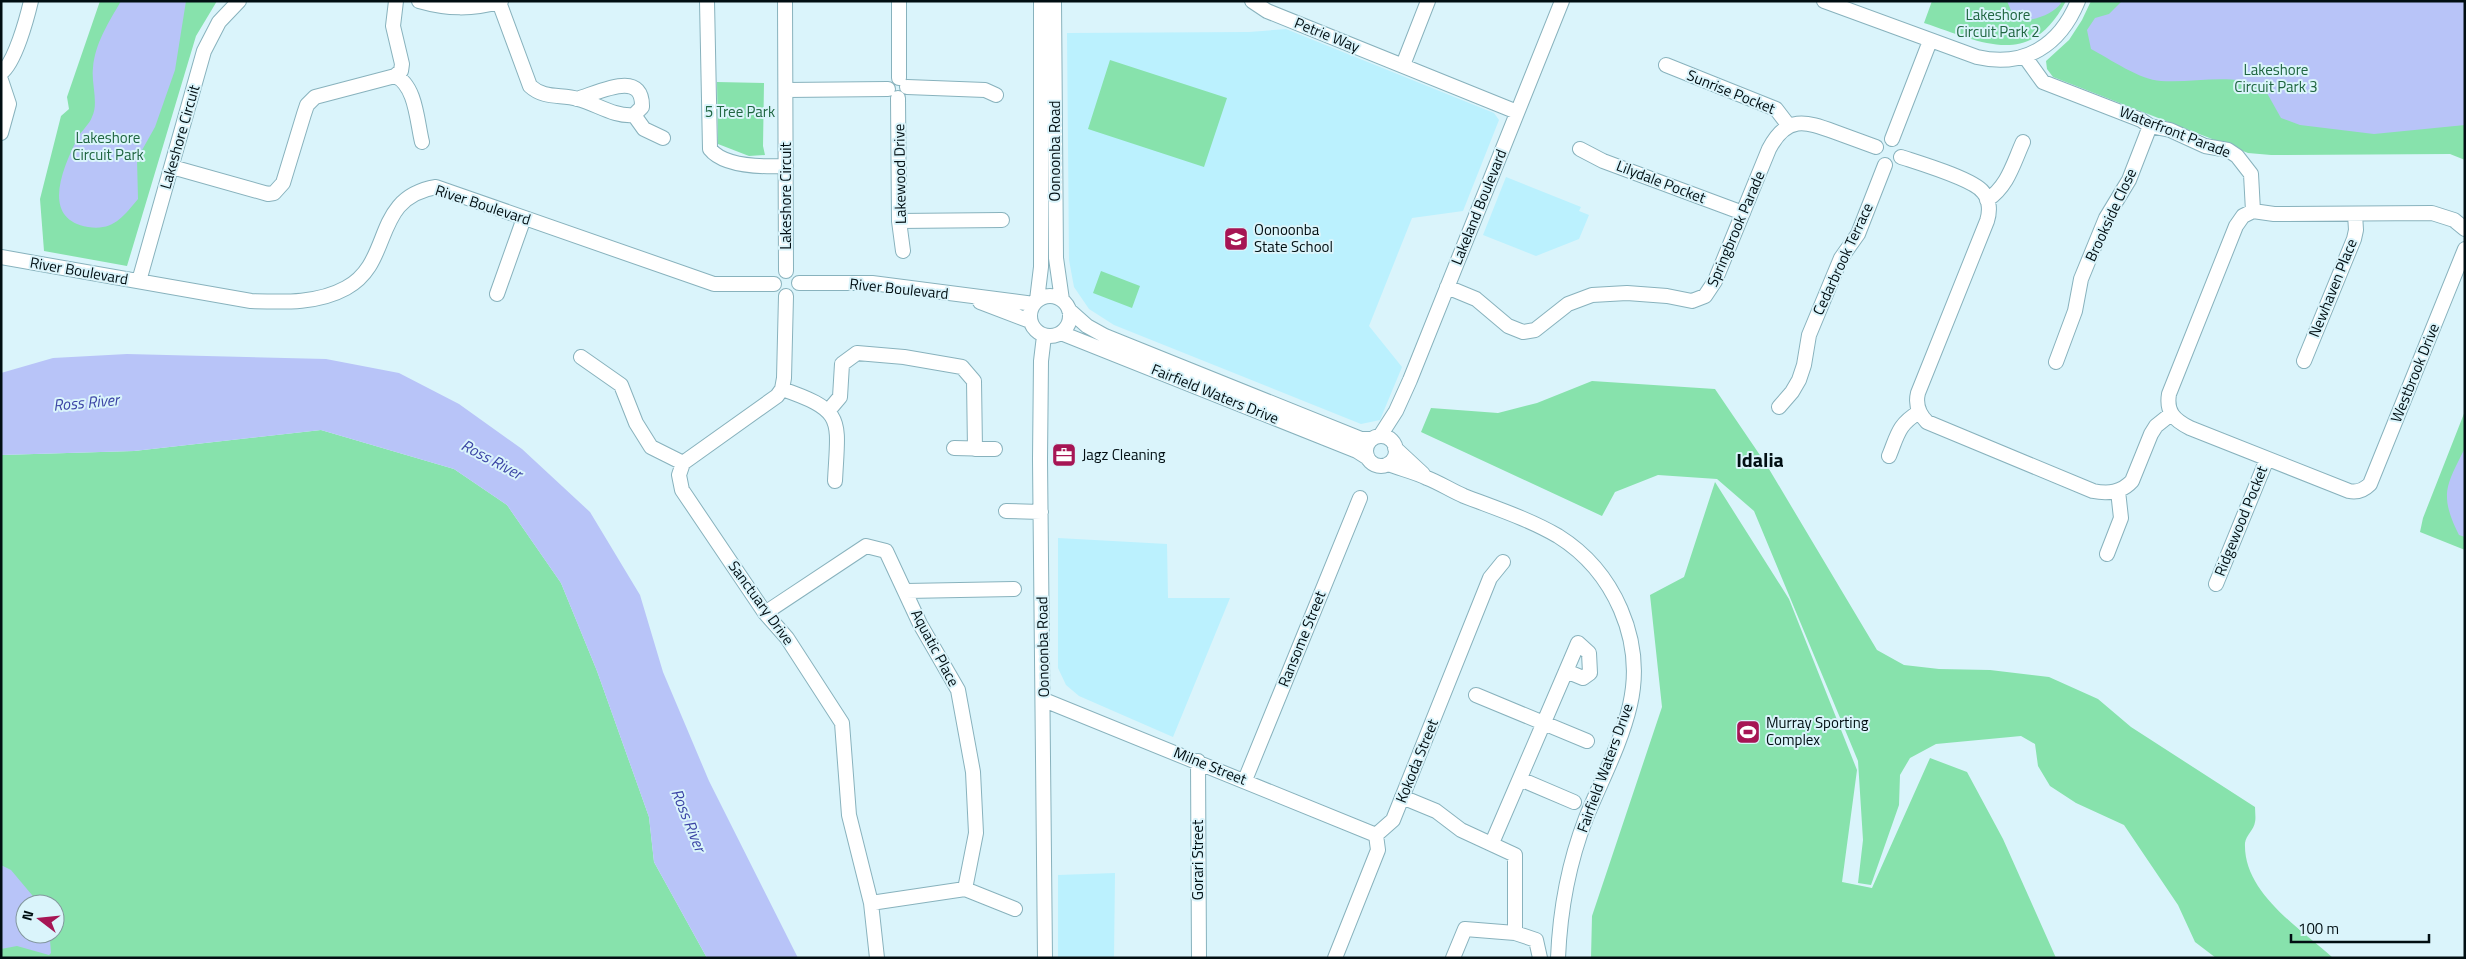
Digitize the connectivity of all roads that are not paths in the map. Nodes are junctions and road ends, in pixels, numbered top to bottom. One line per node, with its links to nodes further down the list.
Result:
1 (31, 1): 20 (street)
2 (239, 1): 41 (street, Lakeshore Circuit)
3 (396, 1): 21 (street)
4 (419, 1): 15 (street)
5 (707, 1): 40 (street)
6 (785, 1): 24 (street, Lakeshore Circuit)
7 (899, 1): 23 (street, Lakewood Drive)
8 (1041, 1): 61 (street, Oonoonba Road)
9 (1054, 1): 62 (street, Oonoonba Road)
10 (1252, 1): 18 (street, Petrie Way)
11 (1428, 1): 18 (street)
12 (1562, 1): 27 (street, Lakeland Boulevard)
13 (1824, 1): 16 (street)
14 (2078, 1): 17 (street)
15 (500, 2): 26 (street)
16 (1930, 41): 17 (street); 33 (street)
17 (2024, 57): 30 (street, Waterfront Parade)
18 (1403, 65): 27 (street, Petrie Way)
19 (1666, 65): 29 (street, Sunrise Pocket)
20 (1, 73)
21 (395, 76): 34 (street); 41 (street)
22 (1, 80): 31 (street)
23 (898, 88): 24 (street); 25 (street); 48 (street, Lakewood Drive)
24 (786, 90): 40 (street, Lakeshore Circuit)
25 (996, 95)
26 (577, 99): 28 (street); 28 (street)
27 (1517, 112): 57 (street, Lakeland Boulevard)
28 (634, 115): 32 (street)
29 (1789, 126): 36 (street); 44 (street, Springbrook Parade)
30 (2150, 126): 43 (street, Waterfront Parade); 68 (street, Brookside Close)
31 (1, 133)
32 (663, 138)
33 (1892, 139): 36 (street); 38 (street)
34 (422, 142)
35 (2022, 142): 42 (street)
36 (1876, 147): 39 (street)
37 (1580, 149): 44 (street, Lilydale Pocket)
38 (1901, 157): 39 (street); 42 (street)
39 (1885, 164): 70 (street, Cedarbrook Terrace)
40 (786, 166): 53 (street, Lakeshore Circuit)
41 (172, 167): 54 (street, Lakeshore Circuit)
42 (1988, 200): 72 (street)
43 (2253, 211): 45 (street); 73 (street)
44 (1743, 213): 57 (street, Springbrook Parade)
45 (2355, 214): 49 (street); 67 (street, Newhaven Place)
46 (524, 218): 54 (street, River Boulevard); 56 (street, River Boulevard); 58 (street)
47 (1002, 220): 48 (street)
48 (899, 221): 51 (street, Lakewood Drive)
49 (2465, 229)
50 (2465, 249): 80 (street, Westbrook Drive)
51 (903, 250)
52 (1, 257): 54 (street, River Boulevard)
53 (786, 271): 55 (street); 56 (street)
54 (139, 281)
55 (799, 283): 59 (street); 60 (street, River Boulevard)
56 (774, 284): 59 (street)
57 (1447, 287): 74 (street, Lakeland Boulevard)
58 (496, 294)
59 (786, 296): 69 (street)
60 (968, 297): 61 (street, River Boulevard); 63 (street, River Boulevard)
61 (1035, 302): 62 (street); 63 (street)
62 (1066, 305): 64 (street); 74 (street, Fairfield Waters Drive)
63 (1030, 321): 65 (street)
64 (1061, 333): 65 (street); 79 (street, Fairfield Waters Drive)
65 (1044, 336): 88 (street, Oonoonba Road)
66 (580, 357): 81 (street)
67 (2304, 361)
68 (2056, 362)
69 (782, 389): 71 (street); 81 (street)
70 (1779, 407)
71 (828, 410): 76 (street); 84 (street)
72 (1919, 412): 78 (street); 85 (street)
73 (2171, 414): 80 (street); 85 (street)
74 (1385, 441): 79 (street); 82 (street); 83 (street, Fairfield Waters Drive)
75 (954, 448): 76 (street)
76 (974, 449): 77 (street)
77 (995, 449)
78 (1889, 456)
79 (1368, 458): 82 (street, Fairfield Waters Drive)
80 (2266, 459): 91 (street, Ridgewood Pocket)
81 (683, 463): 94 (street, Sanctuary Drive)
82 (1388, 464): 83 (street, Fairfield Waters Drive)
83 (1428, 478): 117 (street, Fairfield Waters Drive)
84 (834, 481)
85 (2118, 491): 89 (street)
86 (1360, 498): 102 (street, Ransome Street)
87 (1006, 511): 88 (street)
88 (1041, 512): 97 (street, Oonoonba Road)
89 (2107, 554)
90 (1503, 562): 103 (street, Kokoda Street)
91 (2216, 584)
92 (1014, 588): 93 (street)
93 (906, 591): 94 (street, Aquatic Place); 107 (street, Aquatic Place)
94 (765, 614): 108 (street, Sanctuary Drive)
95 (1566, 671): 98 (street)
96 (1476, 695): 98 (street)
97 (1044, 700): 100 (street, Milne Street); 112 (street, Oonoonba Road)
98 (1544, 723): 99 (street); 101 (street)
99 (1587, 741)
100 (1198, 761): 102 (street, Milne Street); 113 (street, Gorari Street)
101 (1520, 779): 104 (street); 106 (street)
102 (1245, 780): 105 (street, Milne Street)
103 (1402, 798): 105 (street, Kokoda Street); 106 (street)
104 (1574, 802)
105 (1376, 835): 114 (street)
106 (1492, 844): 110 (street)
107 (965, 889): 108 (street); 109 (street)
108 (871, 903): 111 (street, Sanctuary Drive)
109 (1015, 909)
110 (1515, 933): 115 (street); 116 (street)
111 (877, 958)
112 (1045, 958)
113 (1198, 958)
114 (1335, 958)
115 (1453, 958)
116 (1540, 958)
117 (1558, 958)

